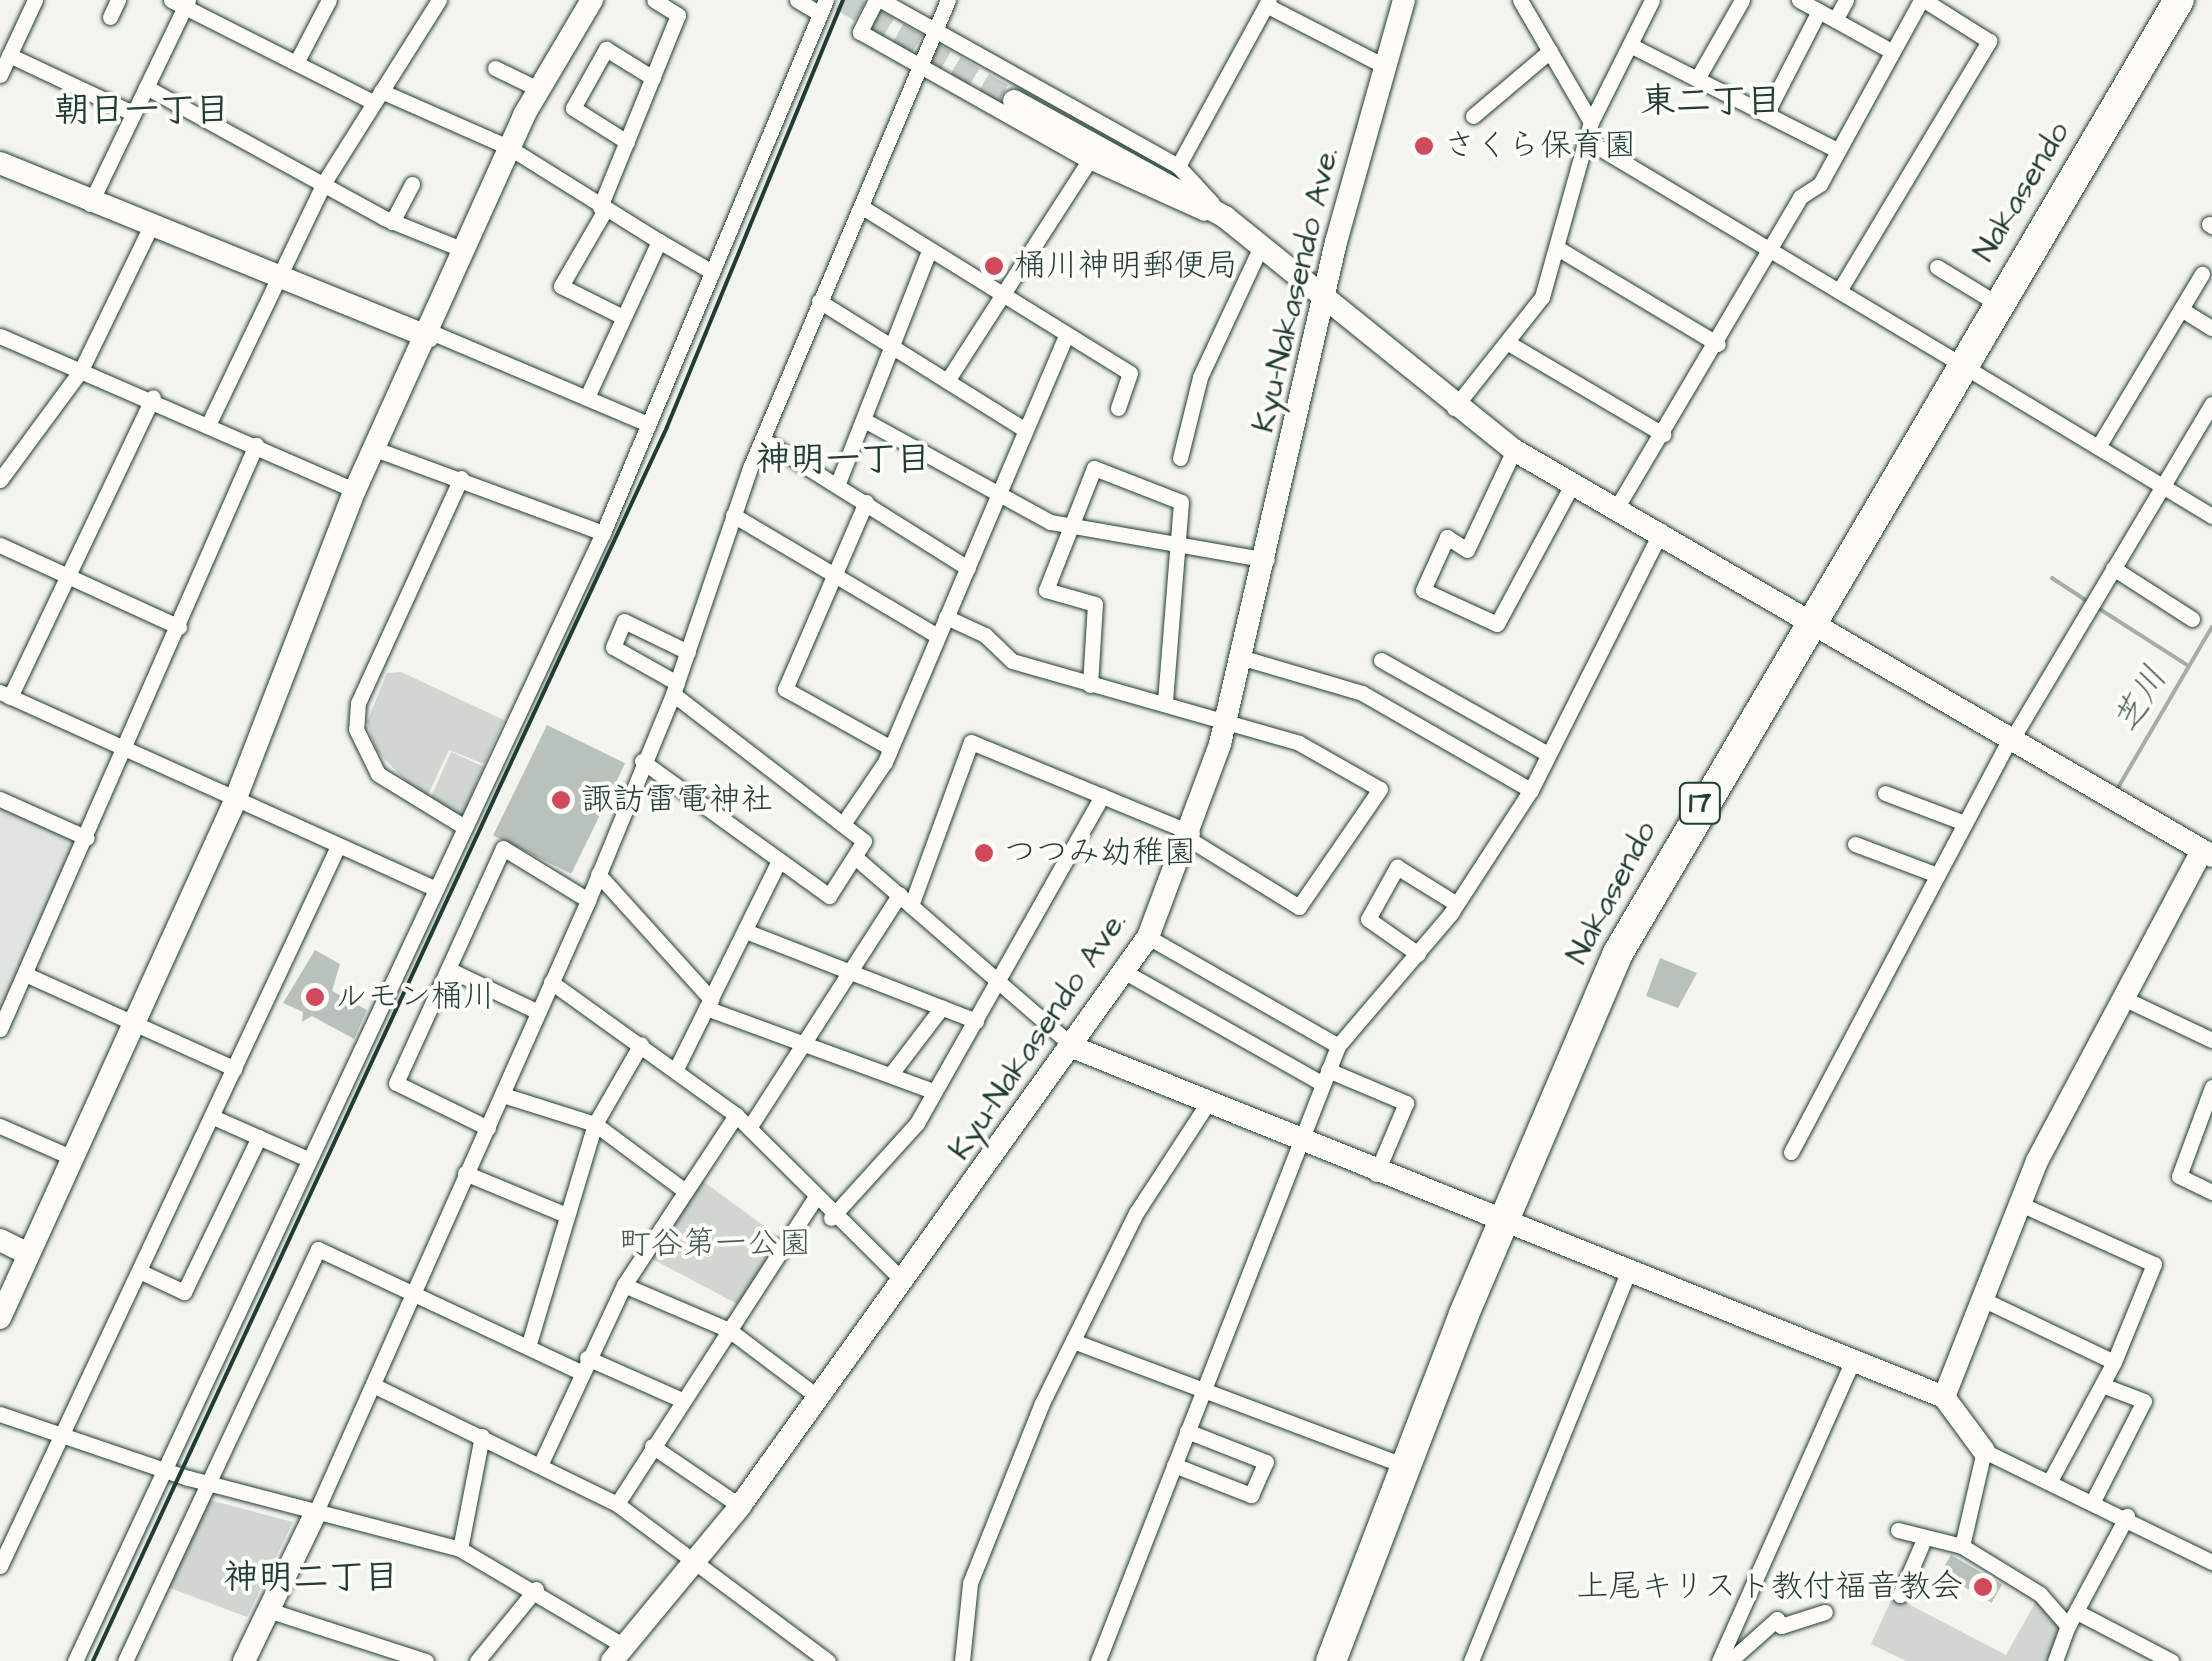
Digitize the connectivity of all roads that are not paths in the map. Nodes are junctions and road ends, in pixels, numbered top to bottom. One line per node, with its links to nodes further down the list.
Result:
1 (36, 0): 27 (street)
2 (118, 0): 23 (street)
3 (330, 0): 30 (street)
4 (439, 0): 39 (street)
5 (654, 0): 35 (street)
6 (797, 0): 21 (street)
7 (878, 0): 25 (street); 31 (street)
8 (948, 0): 25 (street)
9 (1404, 0): 32 (street, Kyu-Nakasendo Ave.)
10 (1520, 0): 29 (street)
11 (1652, 0): 26 (street)
12 (1742, 0): 36 (street)
13 (1799, 0): 22 (street)
14 (1846, 0): 24 (street)
15 (1922, 0): 28 (street); 70 (street)
16 (2179, 0): 74 (highway, Nakasendo / 17)
17 (2194, 0): 84 (highway, Nakasendo / 17)
18 (181, 2): 30 (street); 37 (street)
19 (1268, 2): 32 (street); 51 (street)
20 (583, 3): 38 (street)
21 (823, 7): 67 (street)
22 (1819, 11): 24 (street); 42 (street)
23 (110, 16)
24 (1835, 20): 28 (street)
25 (936, 28): 31 (street); 51 (street)
26 (1630, 45): 36 (street); 44 (street)
27 (7, 50): 34 (street); 41 (street)
28 (1891, 50): 48 (street)
29 (1550, 51): 43 (street); 44 (street)
30 (296, 63): 39 (street)
31 (920, 66): 49 (street); 55 (street)
32 (1384, 66): 72 (street, Kyu-Nakasendo Ave.)
33 (495, 68): 38 (street)
34 (0, 75)
35 (652, 78): 46 (street); 46 (street)
36 (1697, 79): 42 (street)
37 (146, 87): 41 (street); 52 (street)
38 (538, 89): 47 (street)
39 (377, 96): 47 (street); 52 (street)
40 (1014, 101): 57 (street)
41 (132, 113): 54 (street)
42 (1766, 114): 48 (street)
43 (1473, 116)
44 (1591, 122): 45 (street)
45 (1588, 141): 62 (street); 65 (street)
46 (627, 142): 56 (street)
47 (510, 148): 56 (street); 64 (street)
48 (1837, 150): 65 (street)
49 (1090, 161): 57 (street); 71 (street)
50 (0, 163): 54 (street)
51 (1178, 166): 57 (street)
52 (326, 181): 58 (street); 69 (street)
53 (412, 184): 58 (street)
54 (90, 204): 59 (street)
55 (862, 207): 63 (street); 73 (street)
56 (603, 208): 60 (street); 76 (street)
57 (1225, 218): 61 (street)
58 (392, 222): 64 (street)
59 (150, 228): 69 (street); 85 (street)
60 (659, 241): 67 (street); 76 (street)
61 (1262, 246): 72 (street); 102 (street)
62 (1559, 249): 81 (street); 82 (street)
63 (929, 250): 71 (street); 83 (street)
64 (466, 251): 78 (street)
65 (1775, 253): 70 (street); 82 (street)
66 (1936, 267): 74 (street)
67 (712, 272): 94 (street)
68 (2202, 274): 75 (street)
69 (278, 279): 78 (street); 93 (street)
70 (1839, 291): 84 (street)
71 (1001, 297): 80 (street); 86 (street)
72 (1324, 297): 91 (street); 119 (street, Kyu-Nakasendo Ave.)
73 (819, 302): 83 (street); 97 (street)
74 (1996, 303): 84 (highway, Nakasendo / 17)
75 (2181, 310): 77 (street); 99 (street)
76 (624, 317): 88 (street)
77 (2212, 328)
78 (429, 334): 88 (street); 100 (street)
79 (0, 336): 85 (street)
80 (1066, 336): 90 (street); 95 (street)
81 (1510, 344): 91 (street); 96 (street)
82 (1718, 344): 96 (street)
83 (890, 346): 86 (street); 92 (street)
84 (1967, 368): 99 (street); 126 (highway, Nakasendo / 17)
85 (81, 370): 87 (street); 104 (street)
86 (947, 381): 95 (street)
87 (153, 397): 93 (street); 122 (street)
88 (587, 398): 94 (street)
89 (2212, 404): 107 (street)
90 (1118, 408)
91 (1454, 408): 101 (street)
92 (864, 420): 105 (street); 109 (street)
93 (209, 422): 98 (street)
94 (648, 424): 116 (street)
95 (1021, 427): 109 (street)
96 (1662, 434): 111 (street)
97 (762, 439): 105 (street); 112 (street)
98 (256, 445): 108 (street); 127 (street)
99 (2098, 448): 107 (street)
100 (376, 449): 103 (street); 108 (street)
101 (1514, 450): 106 (street); 106 (street)
102 (1180, 458)
103 (461, 478): 116 (street); 149 (street)
104 (0, 480)
105 (838, 484): 110 (street)
106 (1573, 484): 111 (street)
107 (2161, 486): 113 (street); 121 (street)
108 (356, 490): 146 (street)
109 (1000, 497): 114 (street); 120 (street)
110 (866, 502): 120 (street); 123 (street)
111 (1617, 507): 115 (street)
112 (732, 514): 123 (street); 129 (street)
113 (2212, 516)
114 (1072, 526): 118 (street); 118 (street); 132 (street)
115 (1661, 531): 126 (street); 140 (street)
116 (603, 533): 149 (street)
117 (0, 545): 122 (street)
118 (1181, 545): 119 (street); 135 (street)
119 (1266, 560): 130 (street, Kyu-Nakasendo Ave.)
120 (968, 568): 124 (street)
121 (2113, 568): 125 (street); 137 (street)
122 (71, 575): 127 (street); 134 (street)
123 (836, 576): 128 (street); 138 (street)
124 (946, 617): 128 (street); 132 (street)
125 (2192, 619)
126 (1817, 625): 137 (street); 211 (highway, Nakasendo / 17)
127 (179, 627): 139 (street)
128 (938, 636): 138 (street)
129 (688, 652): 133 (street); 133 (street)
130 (1240, 657): 136 (street, Kyu-Nakasendo Ave.); 142 (street)
131 (1381, 660): 140 (street)
132 (1090, 685): 135 (street)
133 (675, 688): 141 (street); 148 (street)
134 (5, 695): 139 (street)
135 (1165, 701): 136 (street)
136 (1225, 721): 150 (street, Kyu-Nakasendo Ave.); 150 (street)
137 (2011, 739): 147 (street); 154 (street)
138 (891, 748): 148 (street)
139 (125, 754): 146 (street); 151 (street)
140 (1548, 754): 142 (street)
141 (642, 761): 156 (street); 157 (street)
142 (1531, 790): 162 (street)
143 (1885, 793): 147 (street)
144 (1102, 796): 150 (street); 160 (street); 171 (street)
145 (0, 799): 151 (street)
146 (234, 802): 153 (street); 177 (street)
147 (1965, 823): 158 (street)
148 (843, 824): 155 (street)
149 (462, 826): 159 (street)
150 (1191, 836): 164 (street, Kyu-Nakasendo Ave.)
151 (87, 838): 169 (street)
152 (1855, 844): 158 (street)
153 (338, 846): 159 (street); 185 (street)
154 (2209, 847): 172 (street)
155 (855, 857): 156 (street); 160 (street)
156 (778, 863): 163 (street)
157 (598, 874): 161 (street); 173 (street)
158 (1937, 875): 200 (street)
159 (435, 888): 202 (street)
160 (906, 899): 166 (street); 171 (street)
161 (588, 900): 167 (street); 170 (street)
162 (1457, 904): 165 (street); 165 (street)
163 (748, 932): 166 (street); 173 (street)
164 (1148, 937): 168 (street, Kyu-Nakasendo Ave.); 182 (street)
165 (1418, 954): 182 (street)
166 (850, 967): 174 (street); 180 (street)
167 (448, 970): 175 (street); 196 (street)
168 (1125, 972): 183 (street, Kyu-Nakasendo Ave.); 187 (street)
169 (25, 974): 177 (street); 178 (street)
170 (551, 982): 175 (street); 181 (street)
171 (1002, 986): 176 (street); 183 (street)
172 (2123, 998): 179 (street); 208 (street)
173 (708, 1003): 180 (street); 184 (street)
174 (942, 1007): 176 (street); 186 (street)
175 (538, 1012): 190 (street)
176 (976, 1021): 189 (street)
177 (134, 1024): 185 (street); 201 (street)
178 (0, 1029)
179 (2212, 1040)
180 (809, 1042): 186 (street); 197 (street)
181 (640, 1044): 184 (street); 194 (street)
182 (1338, 1046): 187 (street)
183 (1075, 1048): 191 (street); 216 (street, Kyu-Nakasendo Ave.)
184 (677, 1067): 192 (street)
185 (235, 1069): 193 (street)
186 (891, 1074): 189 (street)
187 (1326, 1077): 199 (street); 204 (street)
188 (2212, 1087): 206 (street)
189 (930, 1090): 210 (street)
190 (504, 1095): 194 (street); 196 (street)
191 (1208, 1104): 199 (street); 222 (street)
192 (736, 1114): 197 (street); 205 (street)
193 (213, 1117): 198 (street); 215 (street)
194 (595, 1124): 205 (street); 209 (street)
195 (0, 1126): 201 (street)
196 (488, 1128): 203 (street)
197 (749, 1128): 207 (street)
198 (259, 1137): 202 (street); 215 (street)
199 (1299, 1142): 204 (street); 229 (street)
200 (1791, 1152)
201 (73, 1158): 213 (street)
202 (308, 1159): 242 (street)
203 (465, 1173): 209 (street); 218 (street)
204 (1376, 1174): 211 (street)
205 (684, 1190): 217 (street)
206 (2212, 1192)
207 (814, 1200): 210 (street); 221 (street)
208 (2018, 1204): 219 (street); 225 (street)
209 (564, 1214): 223 (street)
210 (830, 1218): 216 (street)
211 (1509, 1226): 214 (street); 241 (highway, Nakasendo / 17); 276 (highway, Nakasendo / 17)
212 (0, 1240): 213 (street)
213 (29, 1254): 220 (street)
214 (1628, 1268): 224 (street); 277 (street)
215 (138, 1271): 235 (street)
216 (903, 1281): 231 (street, Kyu-Nakasendo Ave.)
217 (624, 1284): 221 (street); 226 (street)
218 (414, 1295): 223 (street); 227 (street); 244 (street)
219 (1980, 1298): 225 (street); 230 (street)
220 (0, 1318)
221 (728, 1330): 231 (street); 232 (street)
222 (1073, 1341): 229 (street); 273 (street)
223 (528, 1348): 226 (street)
224 (1854, 1360): 230 (street); 278 (street)
225 (2114, 1362): 228 (street)
226 (583, 1365): 232 (street); 239 (street)
227 (373, 1385): 236 (street); 248 (street)
228 (2105, 1386): 243 (street); 245 (street)
229 (1203, 1388): 234 (street); 241 (street)
230 (1944, 1396): 238 (street)
231 (818, 1398): 247 (street, Kyu-Nakasendo Ave.)
232 (682, 1400): 237 (street)
233 (0, 1414): 235 (street)
234 (1187, 1431): 240 (street); 240 (street)
235 (59, 1435): 242 (street); 256 (street)
236 (482, 1436): 239 (street); 253 (street)
237 (652, 1446): 246 (street); 247 (street)
238 (1984, 1452): 243 (street); 252 (street)
239 (540, 1463): 246 (street)
240 (1174, 1465): 274 (street)
241 (1406, 1466): 275 (highway, Nakasendo / 17)
242 (166, 1470): 244 (street); 266 (street)
243 (2050, 1481): 245 (street)
244 (208, 1484): 248 (street); 267 (street)
245 (2094, 1500): 249 (street)
246 (617, 1504): 254 (street)
247 (740, 1506): 254 (street, Kyu-Nakasendo Ave.)
248 (315, 1514): 253 (street); 259 (street)
249 (2127, 1516): 255 (street); 261 (street)
250 (1898, 1530): 251 (street)
251 (1926, 1537): 252 (street); 258 (street)
252 (1962, 1546): 262 (street)
253 (460, 1548): 257 (street)
254 (699, 1560): 264 (street, Kyu-Nakasendo Ave.); 272 (street)
255 (2212, 1562)
256 (0, 1566)
257 (536, 1589): 264 (street); 271 (street)
258 (1900, 1594)
259 (268, 1610): 263 (street); 268 (street)
260 (1825, 1612): 279 (street)
261 (2081, 1614): 262 (street); 265 (street)
262 (2068, 1626): 280 (street)
263 (364, 1643): 269 (street); 270 (street)
264 (619, 1654)
265 (2147, 1655): 281 (street)
266 (75, 1661)
267 (125, 1661)
268 (244, 1661)
269 (355, 1661)
270 (426, 1661)
271 (477, 1661)
272 (828, 1661)
273 (962, 1661)
274 (1098, 1661)
275 (1331, 1661)
276 (1347, 1661)
277 (1471, 1661)
278 (1719, 1661)
279 (1731, 1661)
280 (2056, 1661)
281 (2171, 1661)

